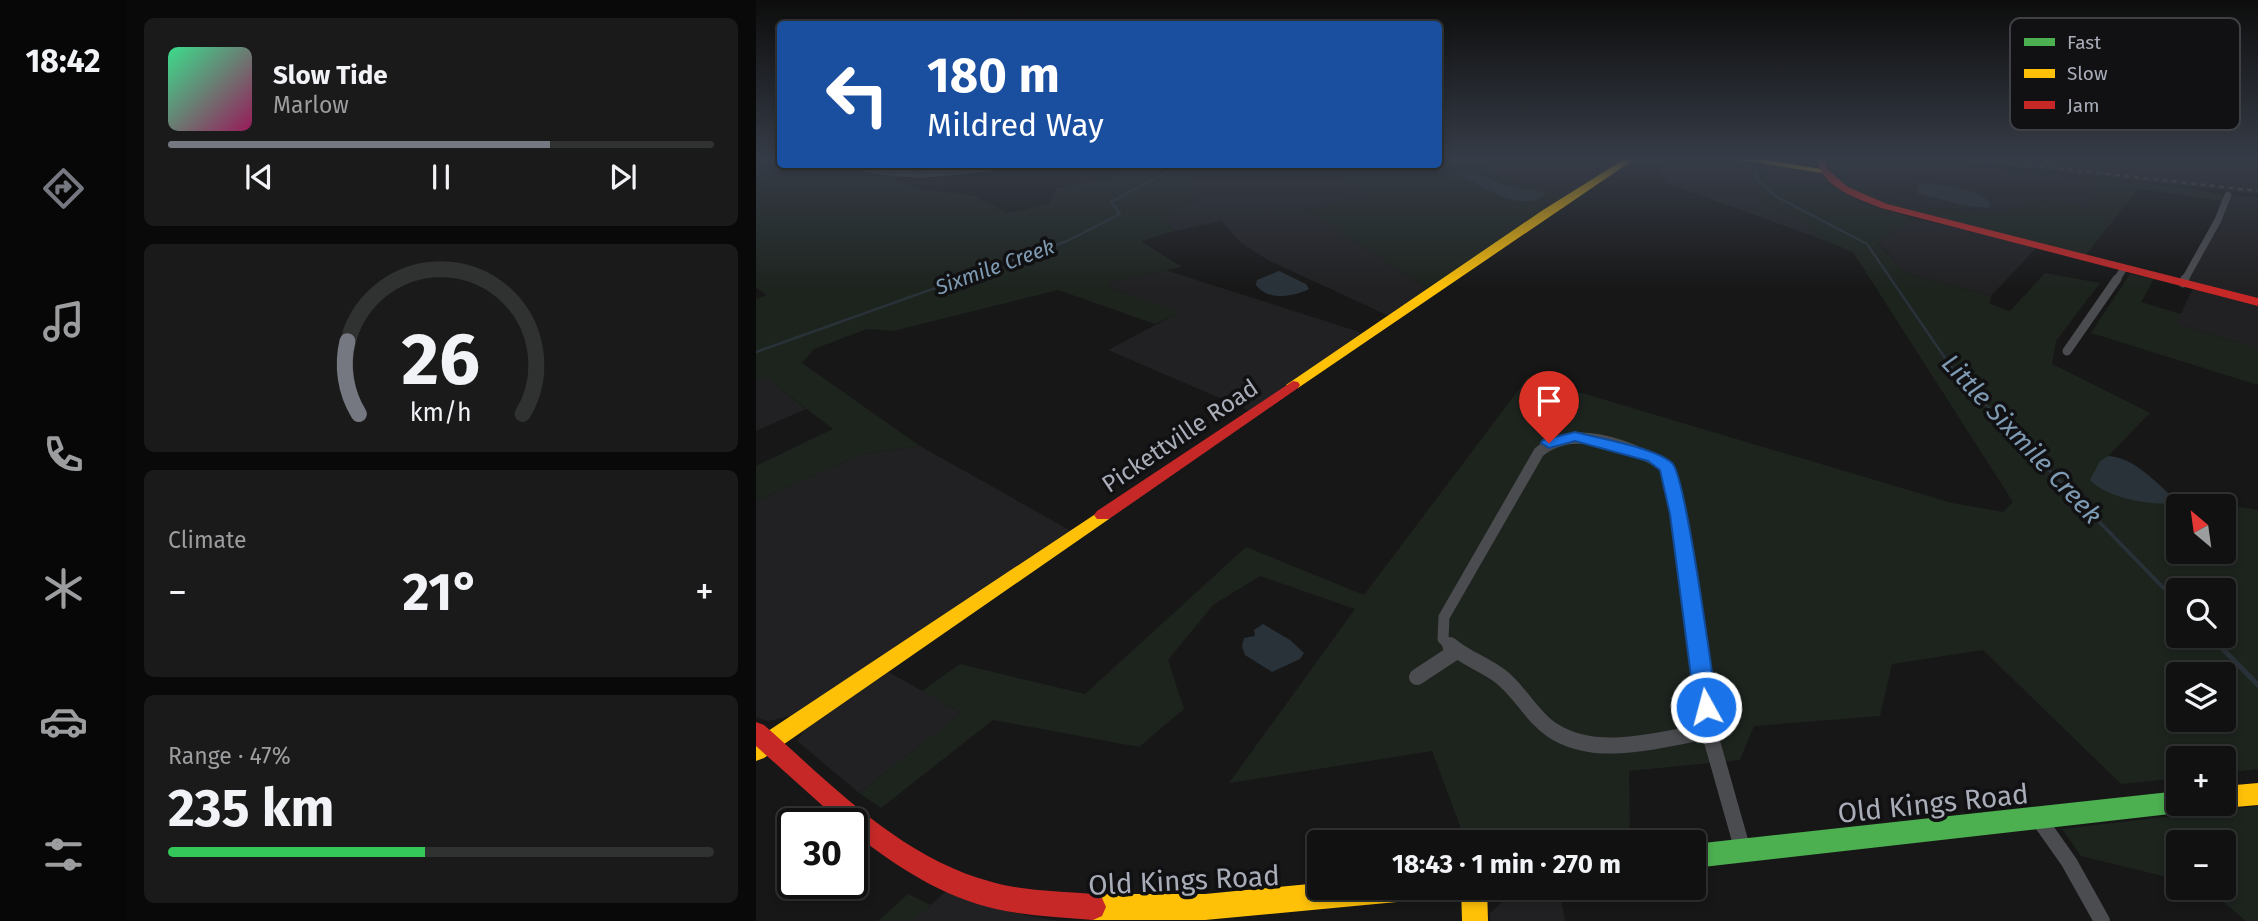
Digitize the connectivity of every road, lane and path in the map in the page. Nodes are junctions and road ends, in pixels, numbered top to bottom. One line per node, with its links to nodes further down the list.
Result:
1 (1561, 203): 11 (street, Pickettville Road)
2 (1877, 203): 4 (street)
3 (2225, 203): 5 (street)
4 (2124, 268): 5 (street); 7 (street)
5 (2183, 283): 6 (street)
6 (2258, 302)
7 (2067, 351)
8 (1454, 652): 9 (street); 10 (street); 10 (street)
9 (1417, 677)
10 (1709, 731): 16 (street)
11 (760, 742): 18 (street, Old Kings Road)
12 (2258, 794): 13 (street)
13 (2236, 796)
14 (2166, 803): 15 (street, Old Kings Road)
15 (2038, 818): 16 (street, Old Kings Road); 21 (street)
16 (1743, 851): 17 (street, Old Kings Road)
17 (1706, 855)
18 (1307, 900)
19 (1475, 900): 20 (street)
20 (1475, 921)
21 (2102, 921)

